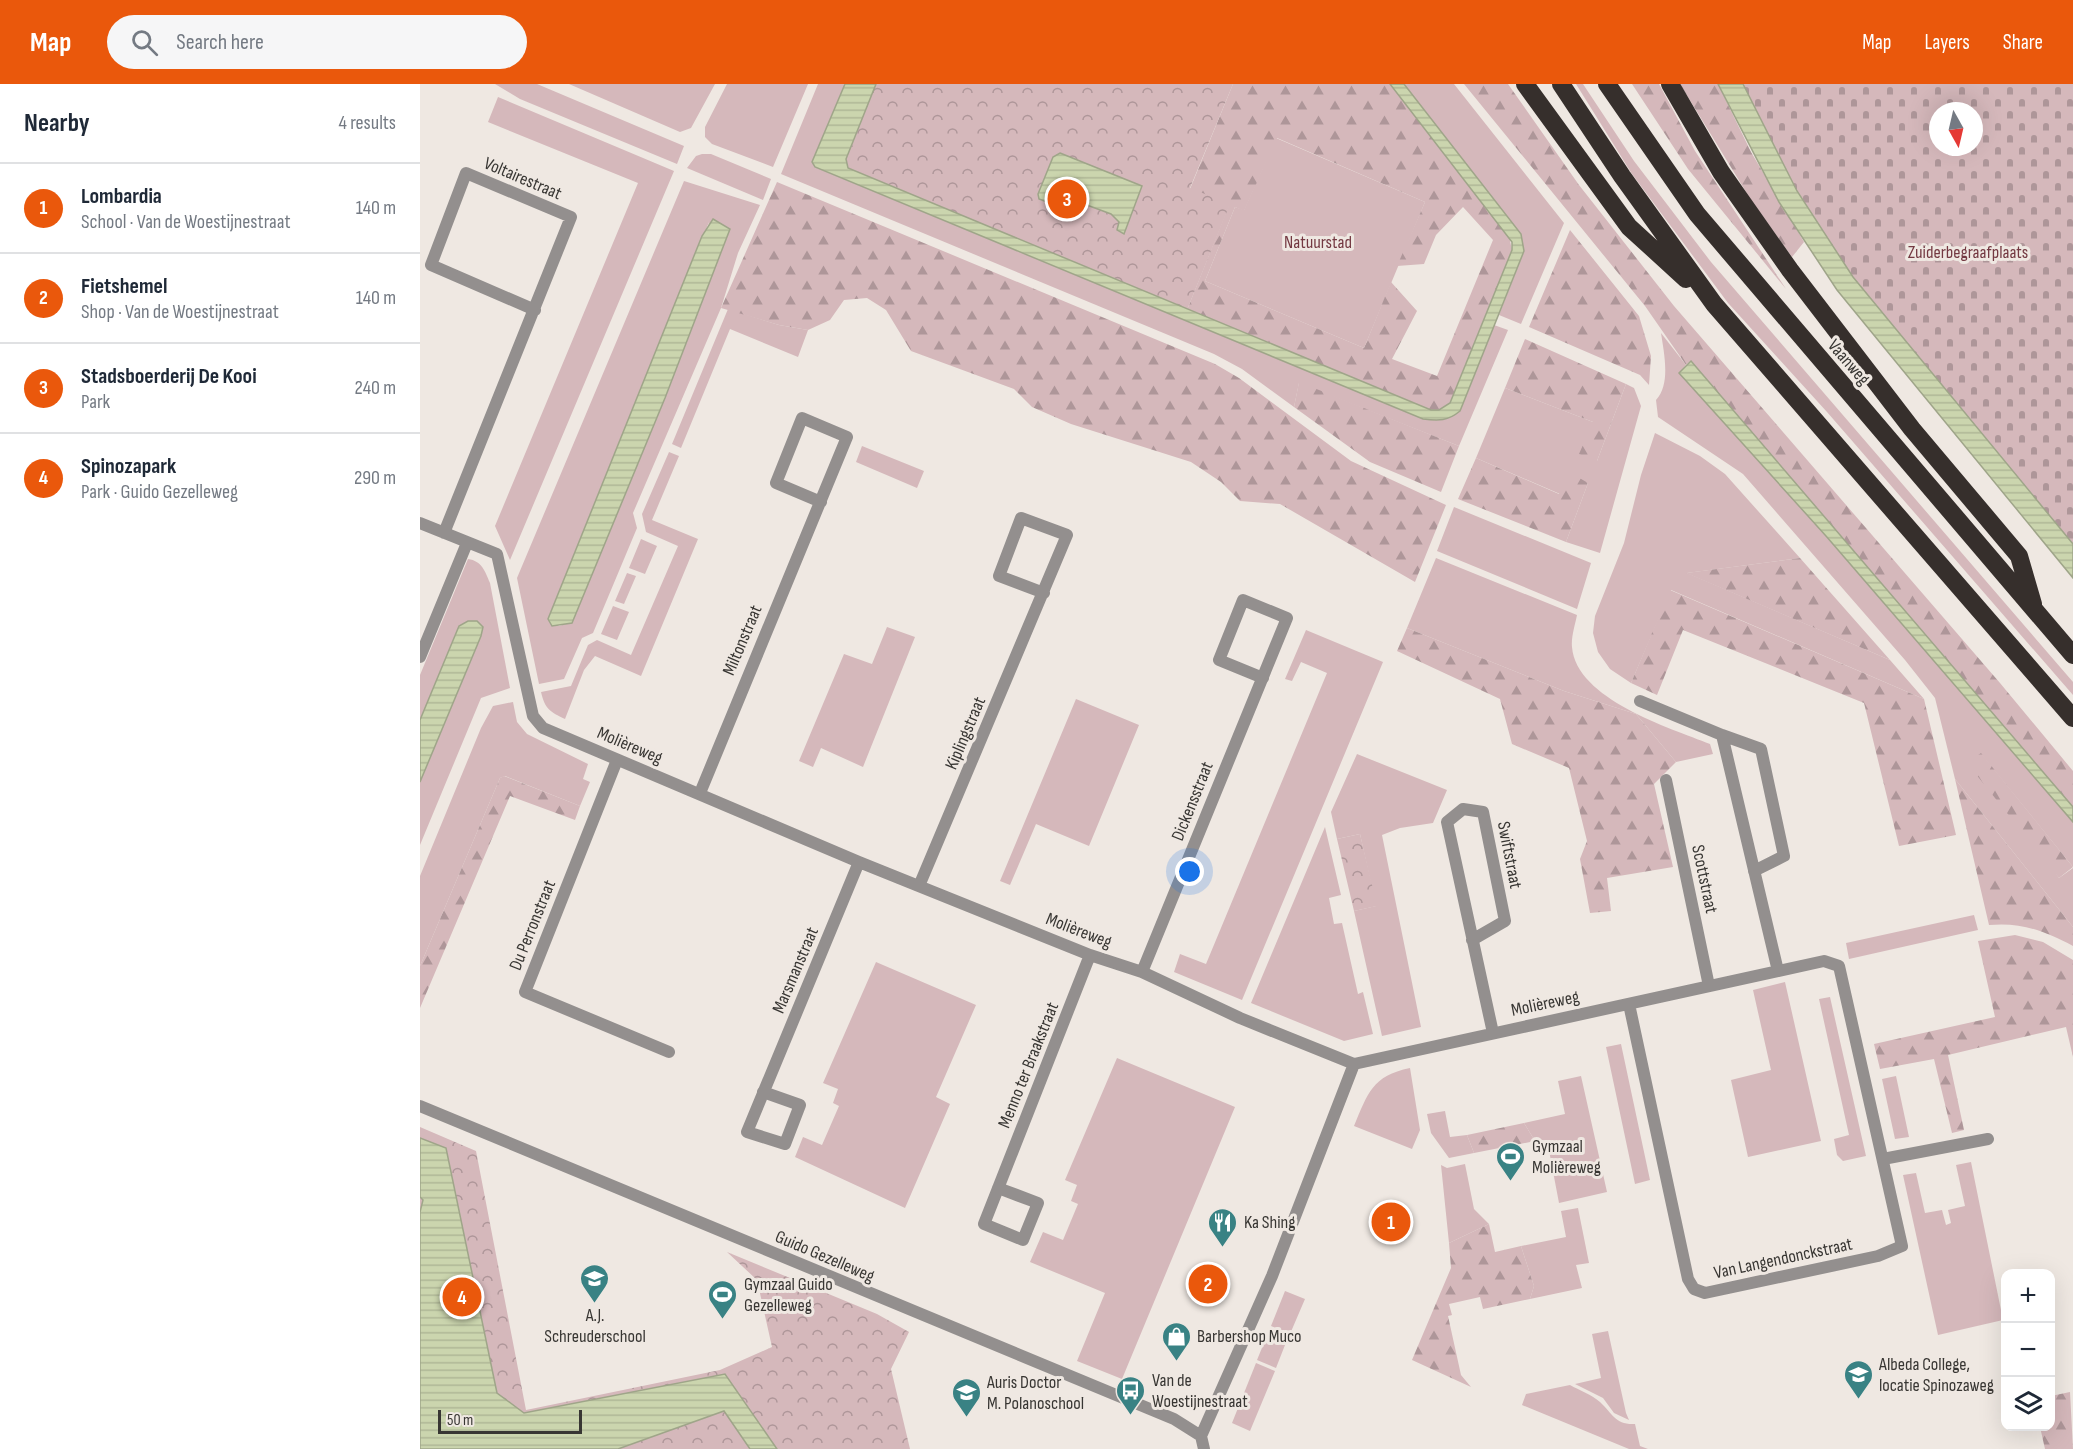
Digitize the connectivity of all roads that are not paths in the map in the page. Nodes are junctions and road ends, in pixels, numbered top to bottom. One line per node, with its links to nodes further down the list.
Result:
1 (1525, 84): 6 (highway)
2 (1530, 84): 6 (highway)
3 (1561, 84): 7 (highway)
4 (1607, 84): 14 (highway, Vaanweg)
5 (1670, 84): 14 (highway)
6 (1557, 128): 7 (highway)
7 (1714, 304): 19 (highway)
8 (535, 310): 8 (street, Voltairestraat); 11 (street, Voltairestraat)
9 (821, 502): 9 (street, Miltonstraat); 23 (street, Miltonstraat)
10 (420, 523): 11 (street, Molièreweg)
11 (444, 533): 12 (street, Molièreweg)
12 (467, 543): 16 (street); 21 (street, Molièreweg)
13 (1044, 593): 13 (street, Kiplingstraat); 26 (street, Kiplingstraat)
14 (2035, 612): 15 (highway, Vaanweg)
15 (2073, 655)
16 (420, 657)
17 (1263, 678): 17 (street, Dickensstraat); 31 (street, Dickensstraat)
18 (1640, 701): 20 (street)
19 (2073, 717)
20 (1722, 735): 25 (street); 25 (street)
21 (617, 760): 23 (street, Molièreweg); 35 (street, Du Perronstraat)
22 (1666, 780): 32 (street, Scottstraat)
23 (700, 793): 24 (street, Molièreweg)
24 (859, 862): 26 (street, Molièreweg); 37 (street, Marsmanstraat)
25 (1754, 871): 30 (street)
26 (919, 886): 28 (street, Molièreweg)
27 (1472, 940): 27 (street, Swiftstraat); 34 (street, Swiftstraat)
28 (1090, 955): 31 (street, Molièreweg); 41 (street, Menno ter Braakstraat)
29 (1824, 962): 30 (street, Molièreweg); 40 (street, Van Langendonckstraat)
30 (1778, 971): 32 (street, Molièreweg)
31 (1142, 972): 36 (street, Molièreweg)
32 (1709, 986): 33 (street, Molièreweg)
33 (1629, 1004): 34 (street, Molièreweg); 40 (street, Van Langendonckstraat)
34 (1493, 1033): 36 (street, Molièreweg)
35 (669, 1052)
36 (1354, 1064): 42 (street)
37 (763, 1092): 37 (street, Marsmanstraat)
38 (420, 1106): 42 (street, Guido Gezelleweg)
39 (1988, 1139): 40 (street)
40 (1883, 1159)
41 (998, 1188): 41 (street, Menno ter Braakstraat)
42 (1203, 1443)

